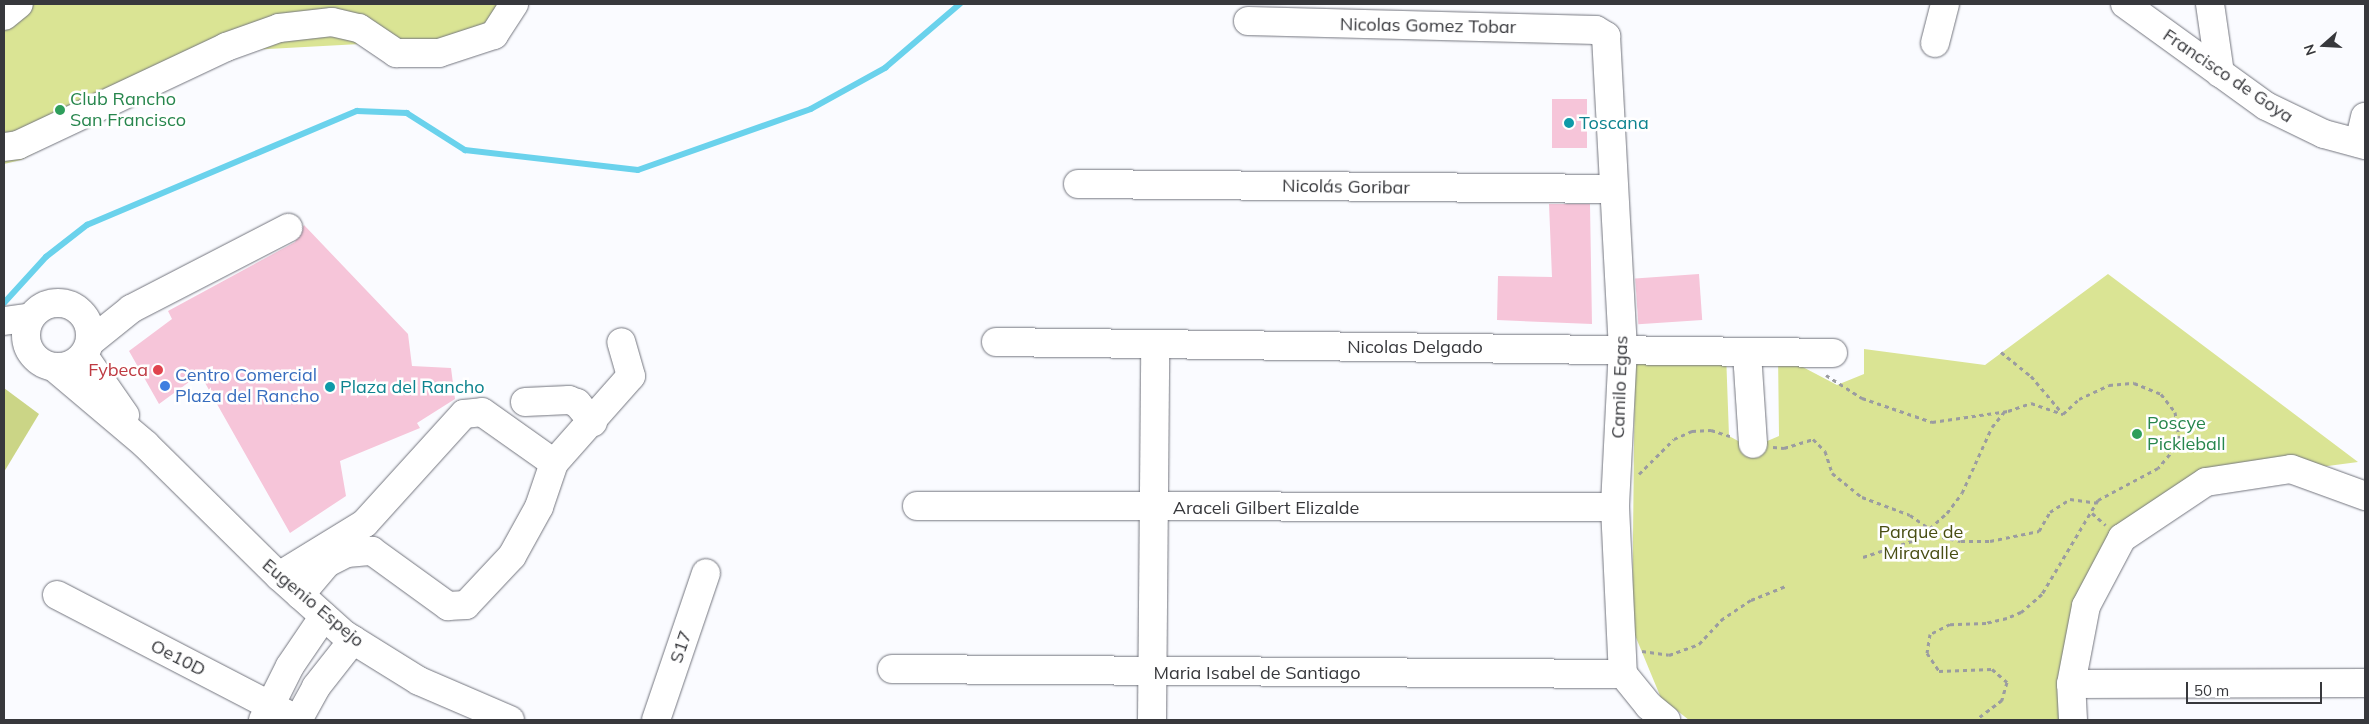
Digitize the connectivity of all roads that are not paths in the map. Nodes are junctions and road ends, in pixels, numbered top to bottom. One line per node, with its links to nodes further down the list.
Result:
1 (19, 4): 6 (street)
2 (514, 4): 13 (street)
3 (1945, 4): 9 (street)
4 (2125, 4): 10 (street, Francisco de Goya)
5 (2210, 4): 10 (street)
6 (4, 16)
7 (1248, 21): 8 (street, Nicolas Gomez Tobar)
8 (1606, 36): 15 (street, Camilo Egas)
9 (1935, 43)
10 (2220, 73): 12 (street, Francisco de Goya)
11 (2365, 116): 12 (street)
12 (2362, 144)
13 (4, 147)
14 (1078, 184): 15 (street, Nicolás Goribar)
15 (1614, 189): 25 (street, Camilo Egas)
16 (288, 228): 17 (street)
17 (130, 309): 18 (street); 27 (street)
18 (82, 313): 19 (street); 27 (street)
19 (31, 317): 20 (street); 26 (street)
20 (4, 321)
21 (4, 338): 26 (street)
22 (621, 342): 32 (street)
23 (996, 342): 24 (street, Nicolas Delgado)
24 (1155, 346): 25 (street, Nicolas Delgado); 39 (street)
25 (1623, 347): 28 (street, Nicolas Delgado); 38 (street, Camilo Egas)
26 (29, 349): 30 (street)
27 (87, 349): 30 (street); 34 (street, Eugenio Espejo)
28 (1747, 353): 29 (street, Nicolas Delgado); 33 (street)
29 (1834, 353)
30 (55, 368): 34 (street, Eugenio Espejo)
31 (525, 402): 32 (street)
32 (594, 422): 35 (street)
33 (1753, 444)
34 (146, 445): 43 (street, Eugenio Espejo)
35 (554, 463): 40 (street); 41 (street)
36 (2365, 496): 52 (street)
37 (916, 506): 39 (street, Araceli Gilbert Elizalde)
38 (1615, 507): 39 (street, Araceli Gilbert Elizalde); 48 (street, Camilo Egas)
39 (1154, 508): 50 (street)
40 (365, 523): 41 (street); 43 (street)
41 (372, 552): 45 (street)
42 (706, 573): 56 (street, S17)
43 (279, 576): 45 (street, Eugenio Espejo)
44 (57, 595): 53 (street, Oe10D)
45 (300, 595): 46 (street, Eugenio Espejo)
46 (324, 616): 47 (street, Eugenio Espejo); 53 (street)
47 (353, 640): 54 (street); 55 (street, Eugenio Espejo)
48 (1622, 661): 50 (street, Maria Isabel de Santiago); 58 (street)
49 (892, 669): 50 (street, Maria Isabel de Santiago)
50 (1151, 673): 57 (street)
51 (2365, 682): 52 (street)
52 (2071, 684): 59 (street)
53 (267, 713): 54 (street, Oe10D)
54 (298, 720)
55 (510, 720)
56 (656, 720)
57 (1152, 720)
58 (1666, 720)
59 (2073, 720)

